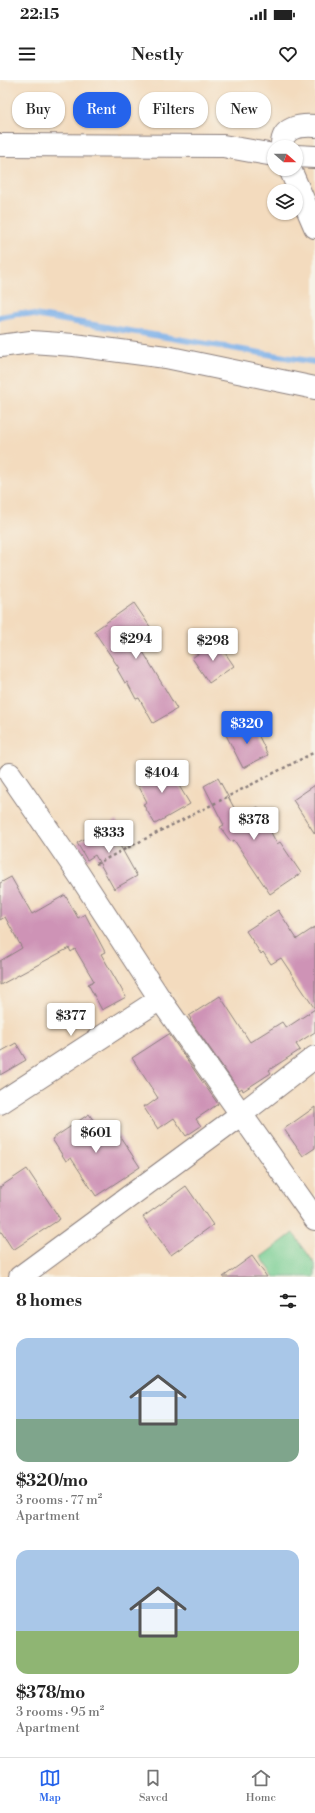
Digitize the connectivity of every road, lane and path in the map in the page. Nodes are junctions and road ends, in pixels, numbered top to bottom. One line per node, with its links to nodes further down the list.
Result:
1 (315, 126): 2 (street)
2 (283, 140)
3 (0, 145): 4 (street)
4 (267, 154)
5 (303, 156): 6 (street)
6 (315, 157)
7 (293, 176): 8 (street)
8 (315, 227)
9 (0, 346): 10 (street)
10 (315, 388)
11 (315, 752): 13 (path)
12 (10, 774): 13 (street)
13 (78, 873): 14 (street)
14 (160, 999): 16 (street); 17 (street)
15 (315, 1058): 17 (street)
16 (0, 1103)
17 (240, 1115): 18 (street); 19 (street)
18 (315, 1219)
19 (20, 1277)

